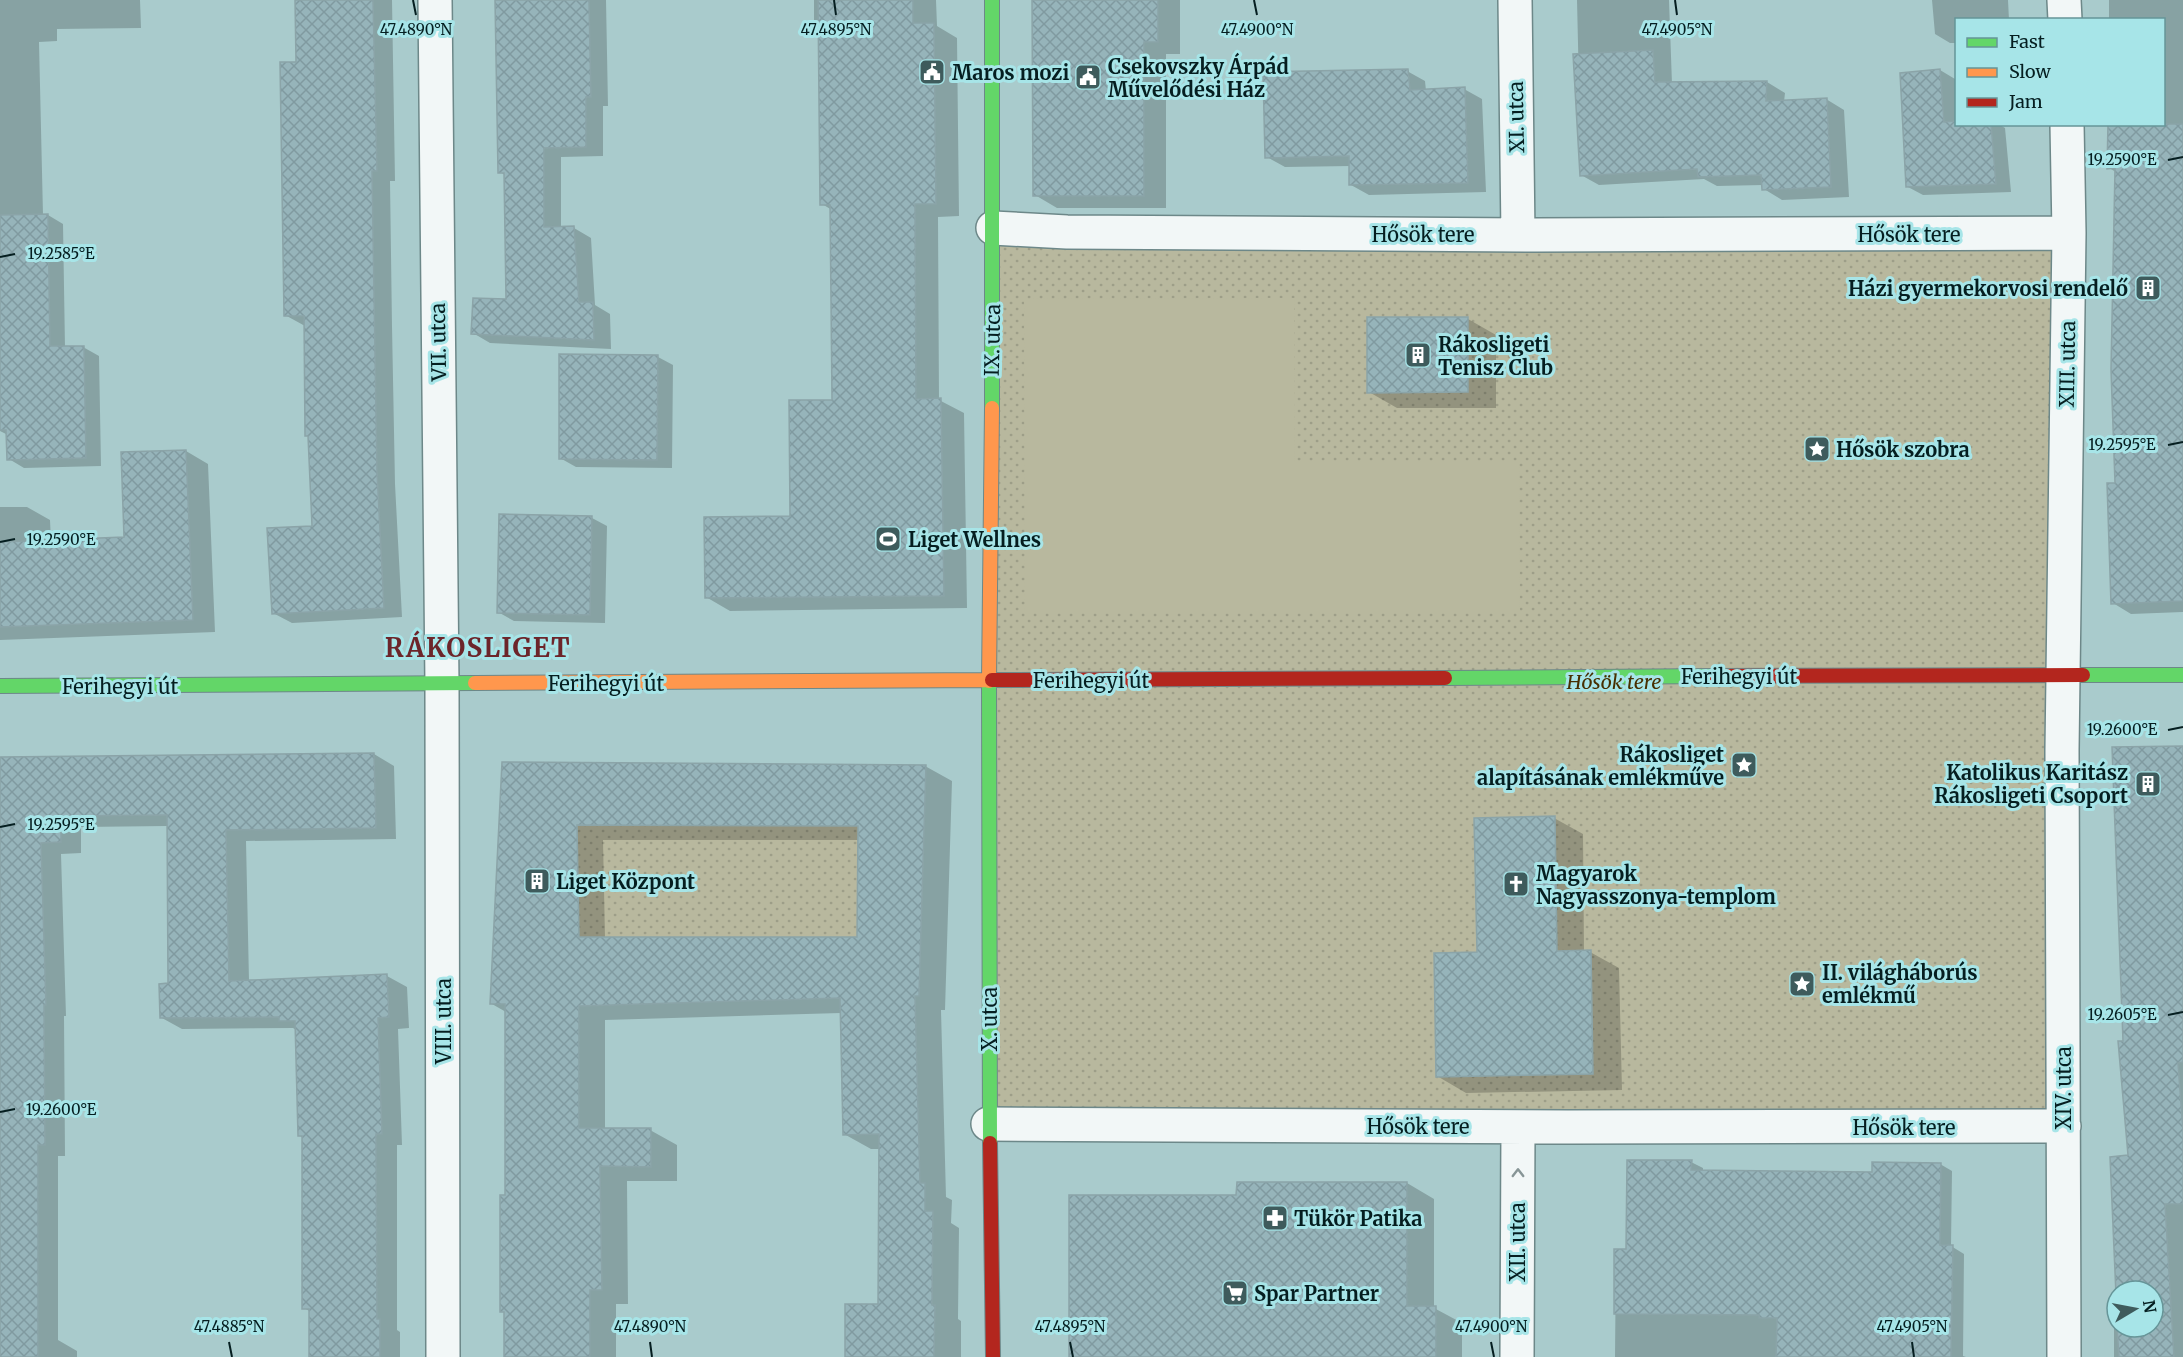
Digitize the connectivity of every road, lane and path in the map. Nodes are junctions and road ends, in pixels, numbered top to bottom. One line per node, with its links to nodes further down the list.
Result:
1 (435, 0): 13 (street, VII. utca)
2 (992, 0): 7 (street, IX. utca)
3 (1515, 0): 9 (street, XI. utca)
4 (2064, 0): 5 (street)
5 (2065, 18)
6 (2067, 126): 8 (street, XIII. utca)
7 (993, 228): 9 (street, Hősök tere); 12 (street, IX. utca)
8 (2069, 233): 9 (street, Hősök tere); 11 (street, XIII. utca)
9 (1518, 235)
10 (2183, 675): 11 (street, Ferihegyi út)
11 (2062, 676): 12 (street, Ferihegyi út); 16 (street, XIV. utca)
12 (989, 681): 13 (street, Ferihegyi út); 15 (street, X. utca)
13 (442, 685): 14 (street, Ferihegyi út); 18 (street, VIII. utca)
14 (0, 686)
15 (988, 1124): 17 (street, Hősök tere); 19 (street, X. utca)
16 (2064, 1126): 17 (street, Hősök tere); 21 (street, XIV. utca)
17 (1518, 1127): 20 (street, XII. utca, one-way to 17)
18 (443, 1357)
19 (993, 1357)
20 (1517, 1357)
21 (2064, 1357)

